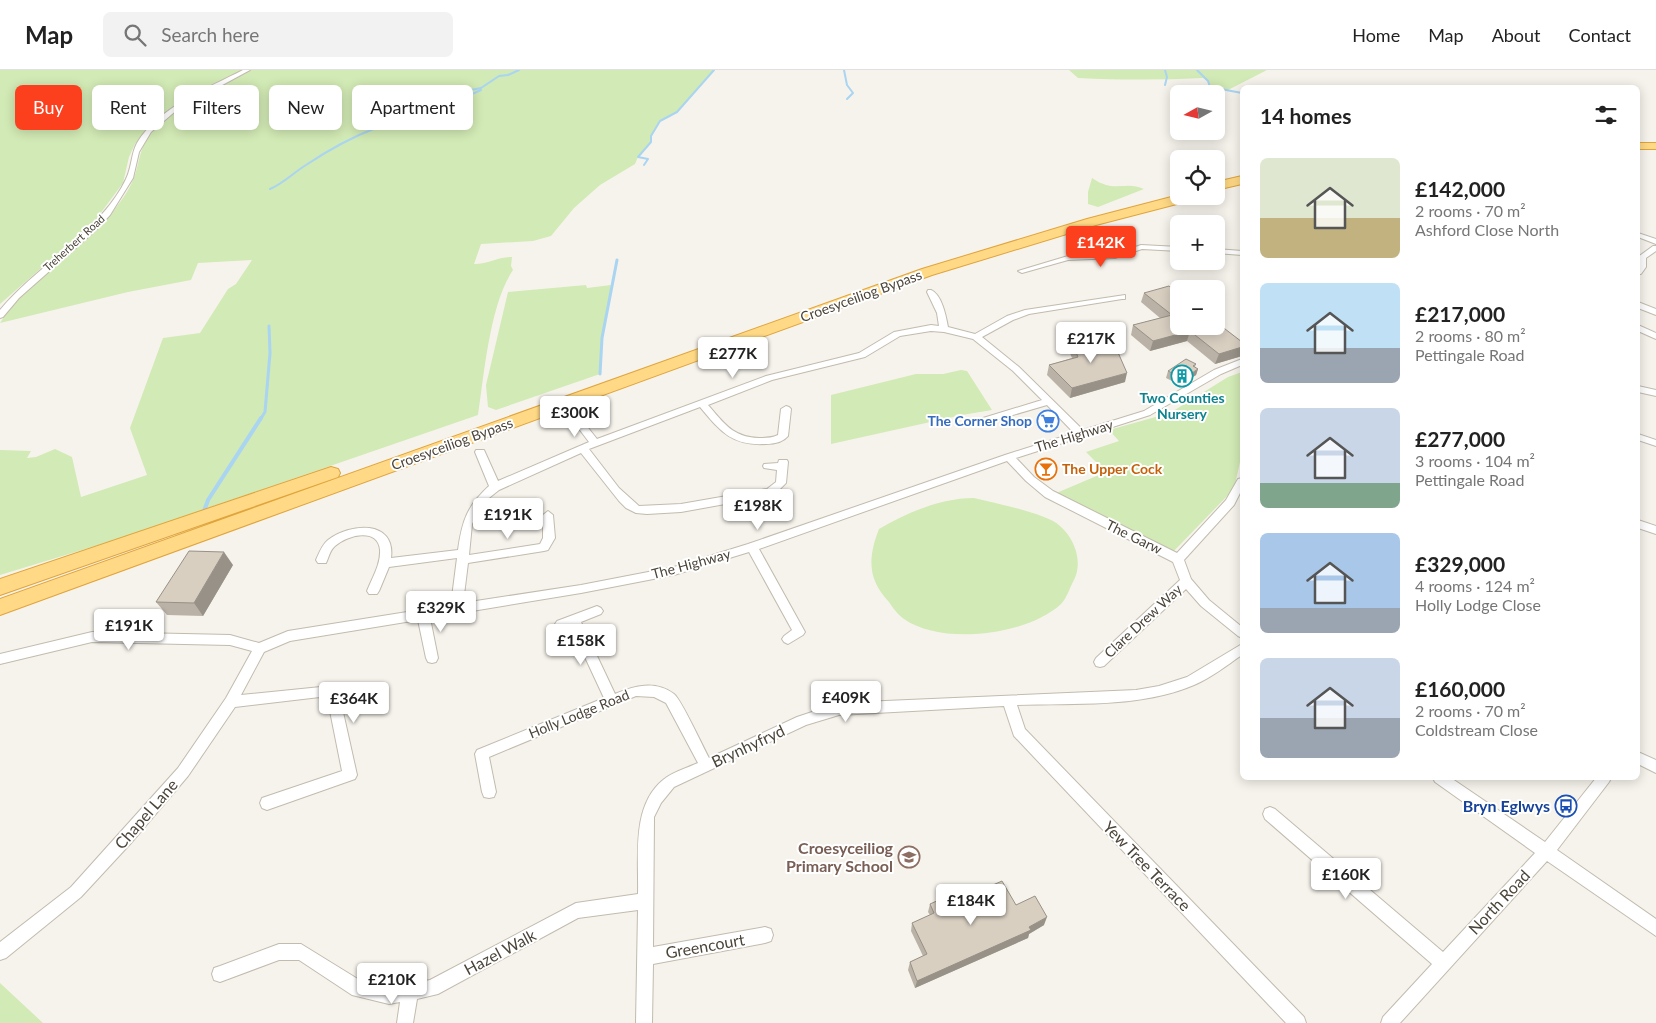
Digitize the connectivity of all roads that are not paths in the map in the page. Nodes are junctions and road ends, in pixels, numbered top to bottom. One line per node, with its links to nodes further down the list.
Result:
1 (247, 70): 24 (street, Treherbert Road)
2 (1640, 146): 3 (highway)
3 (1656, 146)
4 (1640, 153): 5 (highway)
5 (1656, 153)
6 (1240, 180): 7 (highway)
7 (1225, 184)
8 (1240, 187): 9 (highway)
9 (1225, 190)
10 (1170, 196): 56 (highway, Croesyceiliog Bypass)
11 (1170, 202): 58 (highway, Croesyceiliog Bypass)
12 (1640, 236): 13 (street)
13 (1656, 242)
14 (1170, 248): 19 (street)
15 (1656, 248): 18 (street)
16 (1225, 252): 17 (street)
17 (1240, 253)
18 (1640, 270)
19 (1022, 271)
20 (931, 292): 25 (street)
21 (1122, 297): 28 (street)
22 (1640, 306): 23 (street)
23 (1656, 312)
24 (0, 315)
25 (944, 328): 28 (street); 33 (street)
26 (1640, 329): 27 (street)
27 (1655, 333)
28 (976, 337): 32 (street)
29 (1240, 363): 37 (street, The Highway)
30 (1640, 389): 31 (street)
31 (1656, 393)
32 (1050, 401): 36 (street); 37 (street)
33 (702, 404): 35 (street); 40 (street)
34 (575, 417): 40 (street)
35 (772, 417)
36 (986, 420)
37 (1080, 433): 43 (street, The Highway)
38 (1640, 438): 39 (street)
39 (1656, 443)
40 (594, 444): 41 (street)
41 (583, 448): 44 (street); 46 (street)
42 (480, 452): 46 (street)
43 (1009, 457): 50 (street, The Highway); 52 (street, The Garw)
44 (768, 466)
45 (1240, 484): 52 (street)
46 (495, 487): 51 (street)
47 (548, 515): 51 (street)
48 (1640, 525): 49 (street)
49 (1656, 530)
50 (752, 547): 59 (street, The Highway); 65 (street)
51 (464, 557): 54 (street); 59 (street)
52 (1178, 559): 55 (street, The Garw)
53 (322, 560): 54 (street)
54 (384, 563): 57 (street)
55 (1186, 581): 64 (street, The Garw); 70 (street, Clare Drew Way)
56 (0, 587)
57 (373, 591)
58 (0, 607)
59 (456, 609): 61 (street, The Highway)
60 (597, 611): 62 (street)
61 (422, 614): 66 (street, The Highway); 68 (street)
62 (574, 620): 63 (street); 71 (street)
63 (561, 624)
64 (1240, 631)
65 (788, 639)
66 (260, 648): 69 (street); 73 (street, Chapel Lane)
67 (1240, 650): 72 (street, Brynhyfryd)
68 (432, 658)
69 (0, 659)
70 (1100, 662)
71 (612, 701): 75 (street, Holly Lodge Road); 79 (street, Holly Lodge Road)
72 (1009, 701): 75 (street, Brynhyfryd); 93 (street, Yew Tree Terrace)
73 (231, 702): 80 (street); 86 (street, Chapel Lane)
74 (1640, 759): 76 (street)
75 (706, 765): 83 (street, Brynhyfryd)
76 (1656, 767)
77 (1443, 780): 82 (street)
78 (1602, 780): 82 (street, North Road)
79 (490, 792)
80 (267, 803)
81 (1270, 814): 88 (street)
82 (1547, 851): 84 (street); 88 (street, North Road)
83 (645, 901): 87 (street, Brynhyfryd); 90 (street, Hazel Walk)
84 (1656, 928)
85 (764, 935): 87 (street, Greencourt)
86 (0, 952)
87 (644, 957): 92 (street, Brynhyfryd)
88 (1443, 963): 94 (street, North Road)
89 (220, 974): 90 (street, Hazel Walk)
90 (410, 992): 91 (street)
91 (405, 1023)
92 (644, 1023)
93 (1298, 1023)
94 (1389, 1023)

